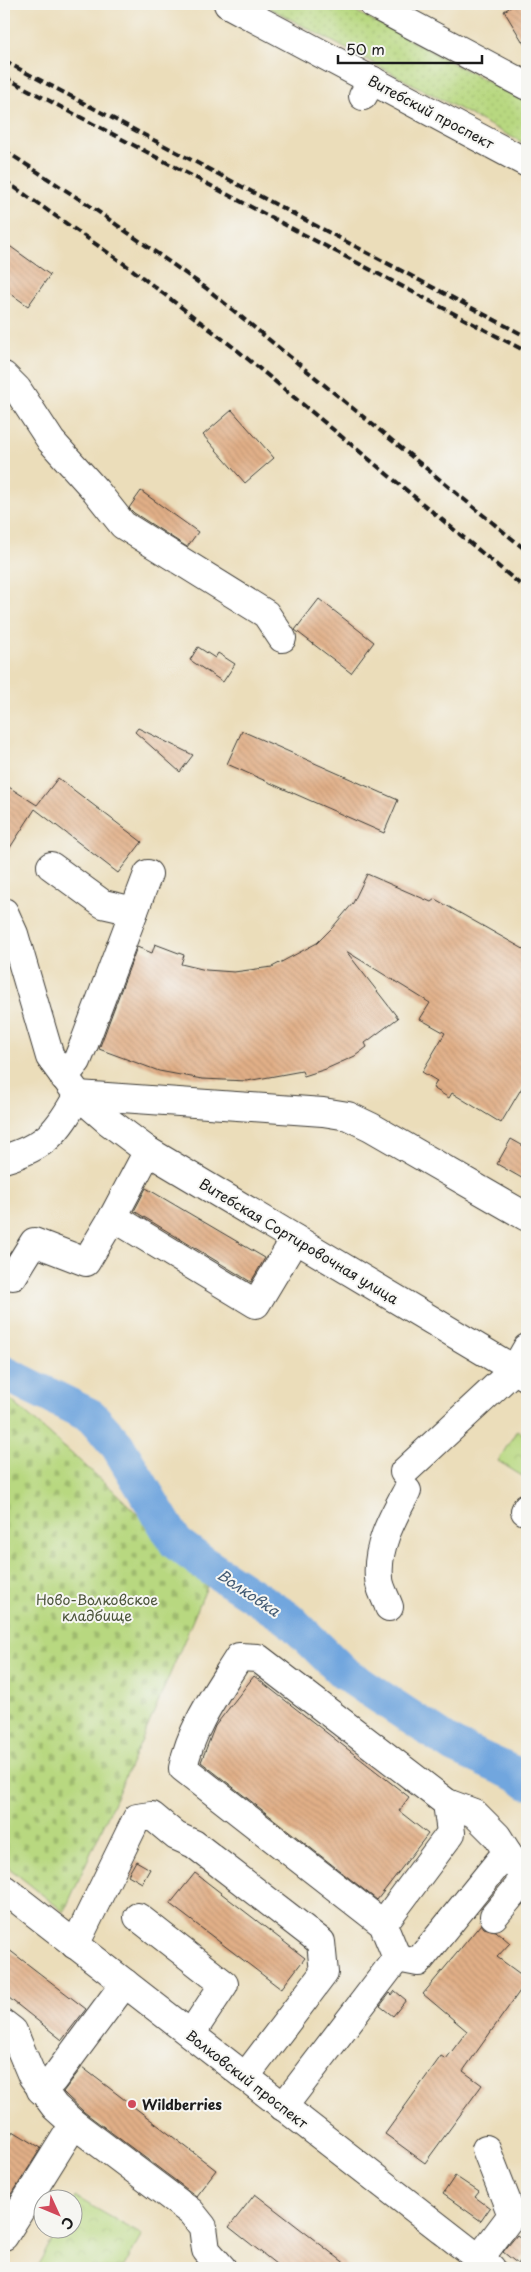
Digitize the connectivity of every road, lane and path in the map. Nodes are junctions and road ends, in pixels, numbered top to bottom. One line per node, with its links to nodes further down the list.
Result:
1 (228, 4): 4 (street, Витебский проспект)
2 (373, 4): 3 (street)
3 (527, 86)
4 (527, 163)
5 (4, 376): 6 (street)
6 (282, 638)
7 (51, 866): 9 (street)
8 (148, 874): 9 (street)
9 (134, 911): 11 (street)
10 (4, 912): 11 (street, Витебская Сортировочная улица)
11 (71, 1086): 12 (street, Витебская Сортировочная улица); 13 (street); 15 (street)
12 (148, 1151): 14 (street); 16 (street, Витебская Сортировочная улица)
13 (4, 1159)
14 (113, 1217): 16 (street); 17 (street)
15 (527, 1217)
16 (295, 1239): 18 (street, Витебская Сортировочная улица)
17 (13, 1276)
18 (523, 1365): 19 (street)
19 (389, 1607)
20 (447, 1803): 21 (street); 25 (street); 25 (street)
21 (507, 1852): 23 (street); 27 (street)
22 (4, 1889): 26 (street, Волковский проспект)
23 (494, 1916)
24 (138, 1918): 30 (street)
25 (383, 1924): 27 (street)
26 (75, 1944): 28 (street, Волковский проспект); 31 (street)
27 (397, 1958): 33 (street)
28 (124, 1983): 30 (street, Волковский проспект); 32 (street)
29 (4, 2024): 32 (street)
30 (191, 2034): 31 (street, Волковский проспект)
31 (245, 2077): 33 (street, Волковский проспект)
32 (41, 2090): 34 (street)
33 (283, 2107): 37 (street, Волковский проспект)
34 (74, 2124): 36 (street); 38 (street)
35 (486, 2149): 37 (street)
36 (4, 2236)
37 (485, 2264)
38 (222, 2268)

